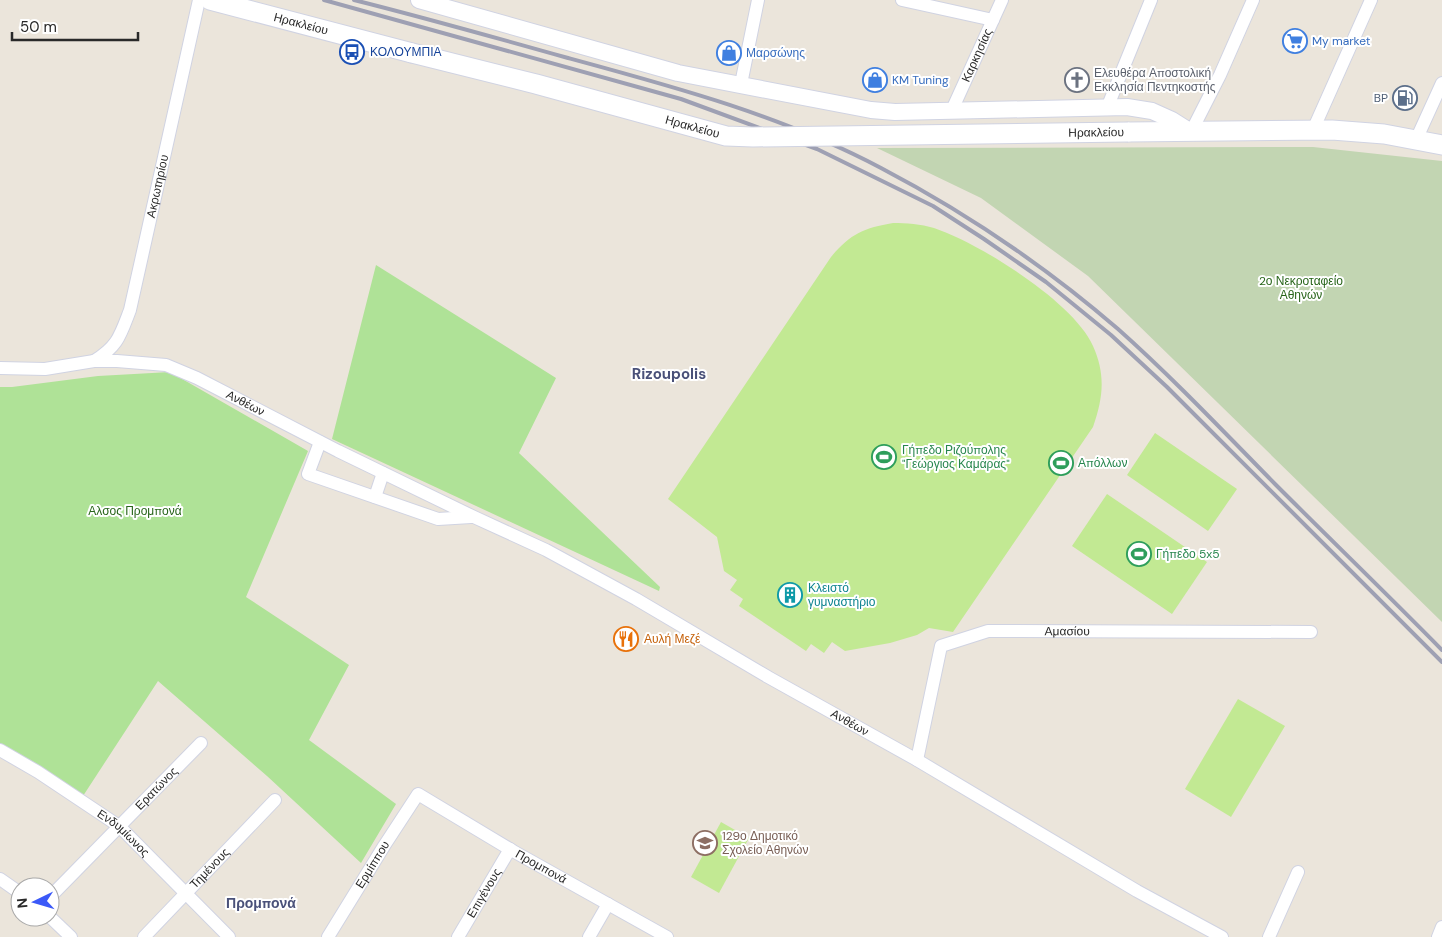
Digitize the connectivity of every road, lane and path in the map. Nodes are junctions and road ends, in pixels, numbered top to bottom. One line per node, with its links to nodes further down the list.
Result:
1 (200, 0): 20 (street, Ακρωτηρίου)
2 (210, 0): 17 (main road, Ηρακλείου, bridge)
3 (418, 0): 10 (street, Ηρακλείου)
4 (758, 0): 13 (street)
5 (902, 0): 11 (street)
6 (1002, 0): 11 (street, Καρκησίας)
7 (1150, 0): 14 (street)
8 (1253, 0): 17 (street)
9 (1371, 0): 16 (street)
10 (457, 5): 13 (street, Ηρακλείου)
11 (993, 20): 15 (street, Καρκησίας)
12 (1442, 83): 18 (street)
13 (740, 84): 15 (street, Ηρακλείου)
14 (1107, 108): 15 (street, Ηρακλείου); 17 (street, Ηρακλείου)
15 (952, 110)
16 (1313, 130): 17 (main road, Ηρακλείου); 18 (main road, Ηρακλείου)
17 (1191, 132)
18 (1416, 140): 19 (main road, Ηρακλείου)
19 (1442, 145)
20 (94, 361): 21 (street, Ανθέων); 22 (street, Ανθέων)
21 (0, 368)
22 (320, 442): 23 (street, Ανθέων); 24 (street, Ανθέων)
23 (384, 473): 24 (street); 25 (street, Ανθέων)
24 (375, 497): 25 (street, Ανθέων)
25 (474, 517): 29 (street, Ανθέων)
26 (1311, 632): 29 (street, Αμασίου)
27 (201, 743): 32 (street, Ερατώνος)
28 (0, 750): 32 (street, Ενδυμίωνος)
29 (917, 760): 47 (street, Ανθέων)
30 (418, 794): 33 (street, Προμπονά); 43 (street, Ερμίππου)
31 (275, 800): 36 (street, Τημένους)
32 (119, 826): 35 (street, Ερατώνος); 36 (street, Ενδυμίωνος)
33 (510, 849): 37 (street, Προμπονά); 44 (street, Επιγένους)
34 (1298, 872): 48 (street)
35 (60, 887)
36 (186, 893): 41 (street, Τημένους); 42 (street, Ενδυμίωνος)
37 (608, 904): 45 (street); 46 (street, Προμπονά)
38 (60, 927): 40 (street)
39 (1442, 927): 49 (street)
40 (71, 937)
41 (144, 937)
42 (228, 937)
43 (328, 937)
44 (458, 937)
45 (589, 937)
46 (667, 937)
47 (1222, 937)
48 (1269, 937)
49 (1438, 937)

